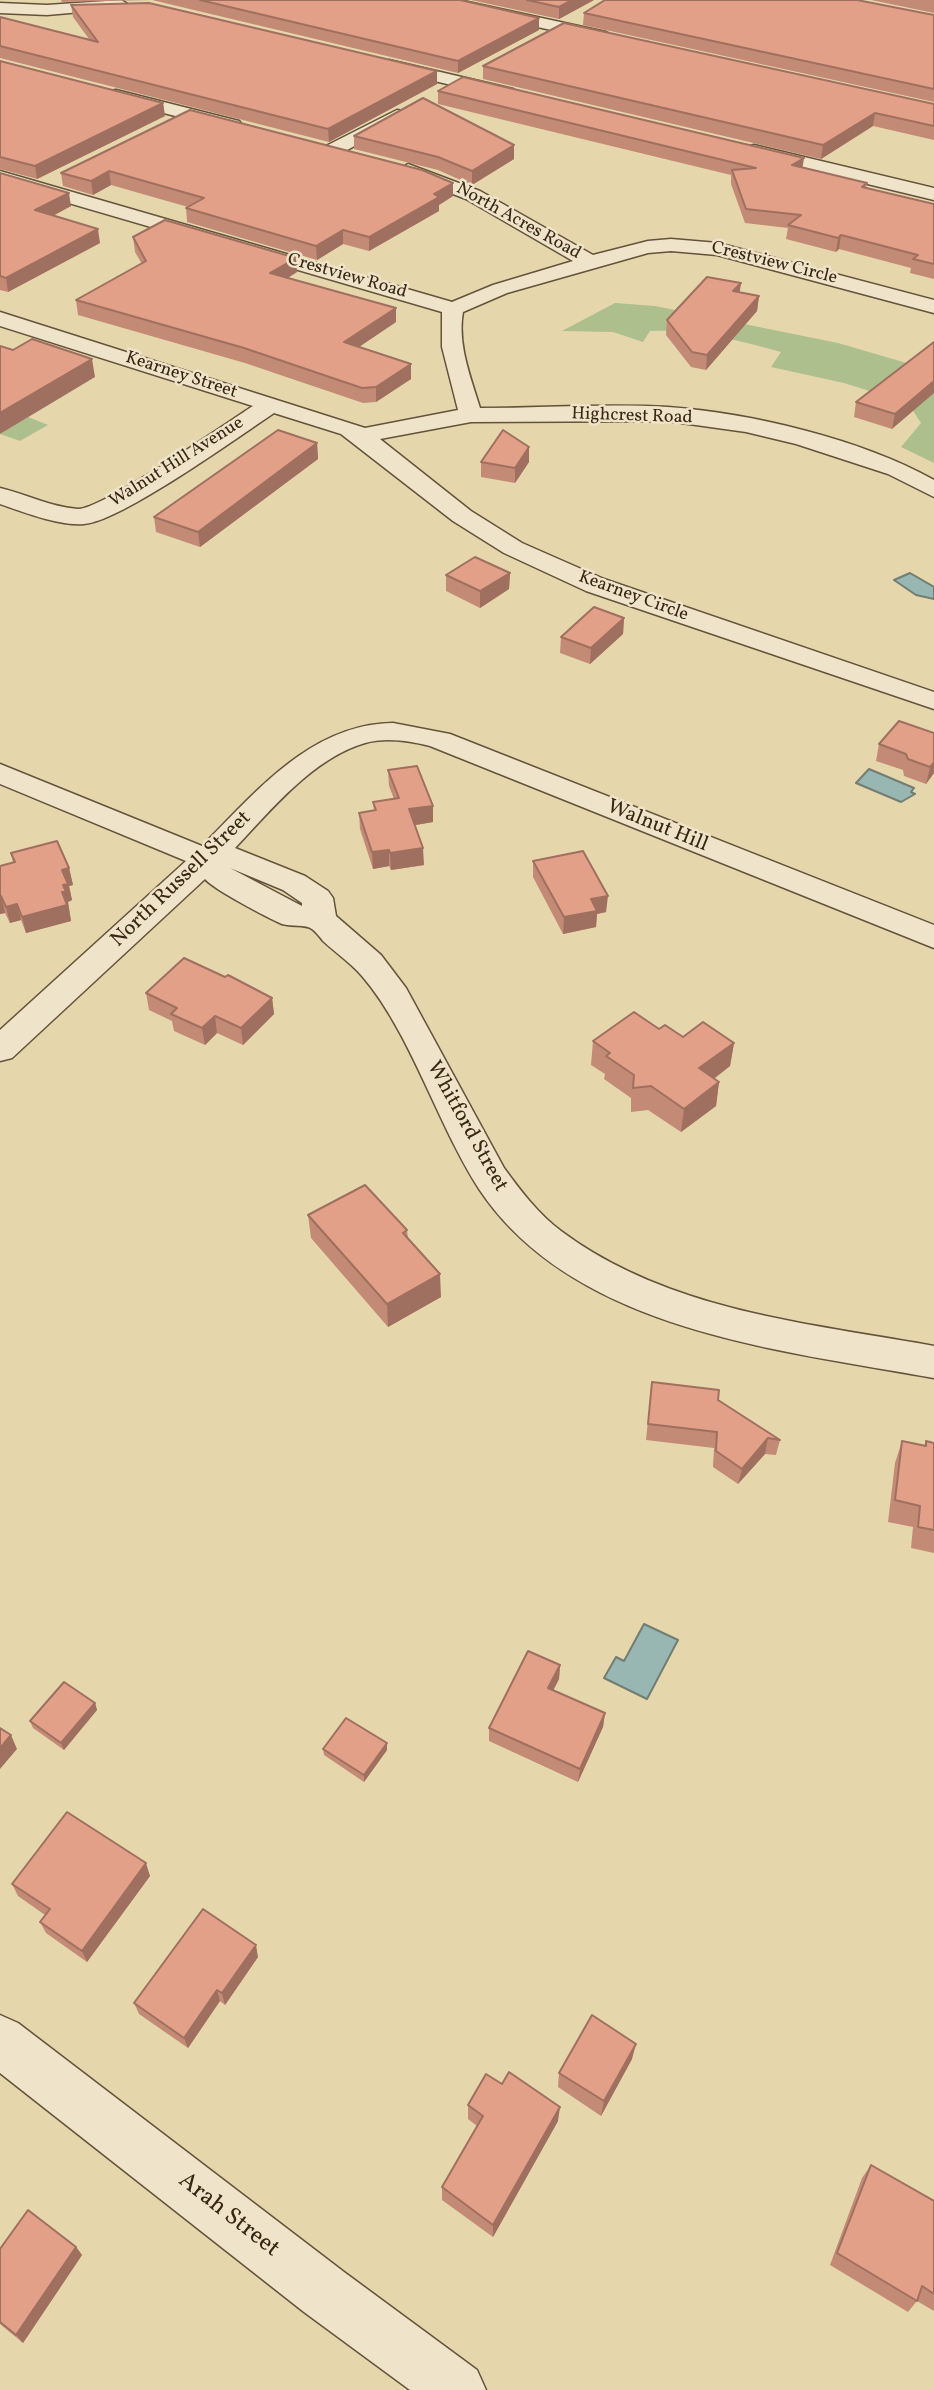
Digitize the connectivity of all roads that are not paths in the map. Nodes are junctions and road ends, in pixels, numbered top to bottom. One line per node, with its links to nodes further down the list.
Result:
1 (437, 0): 5 (street)
2 (138, 7): 3 (street)
3 (0, 8)
4 (581, 16): 5 (street)
5 (561, 27): 6 (street); 7 (street)
6 (538, 39)
7 (627, 42)
8 (366, 59): 10 (street)
9 (482, 69): 10 (street)
10 (460, 81): 12 (street); 13 (street)
11 (95, 90): 15 (street)
12 (437, 94)
13 (527, 97)
14 (414, 106): 19 (street)
15 (189, 114): 16 (street); 17 (street)
16 (164, 126)
17 (255, 130)
18 (731, 146): 24 (street)
19 (357, 156)
20 (394, 167): 25 (street, North Acres Road)
21 (64, 176): 23 (street)
22 (0, 177): 23 (street, Crestview Road)
23 (39, 188): 27 (street, Crestview Road)
24 (934, 194)
25 (590, 262): 26 (street, Crestview Circle); 27 (street, Crestview Circle)
26 (934, 307)
27 (453, 309): 30 (street)
28 (4, 324): 29 (street, Kearney Street)
29 (271, 405): 31 (street, Kearney Street); 33 (street, Walnut Hill Avenue)
30 (471, 415): 31 (street, Highcrest Road); 32 (street, Highcrest Road)
31 (361, 436): 34 (street, Kearney Circle)
32 (934, 490)
33 (0, 495)
34 (934, 701)
35 (376, 732): 37 (street, North Russell Street); 38 (street, Walnut Hill)
36 (0, 773): 37 (street, Whitford Street)
37 (208, 858): 39 (street, North Russell Street); 40 (street, Whitford Street)
38 (934, 937)
39 (0, 1049)
40 (934, 1362)
41 (0, 2041): 42 (street, Arah Street)
42 (457, 2390)

